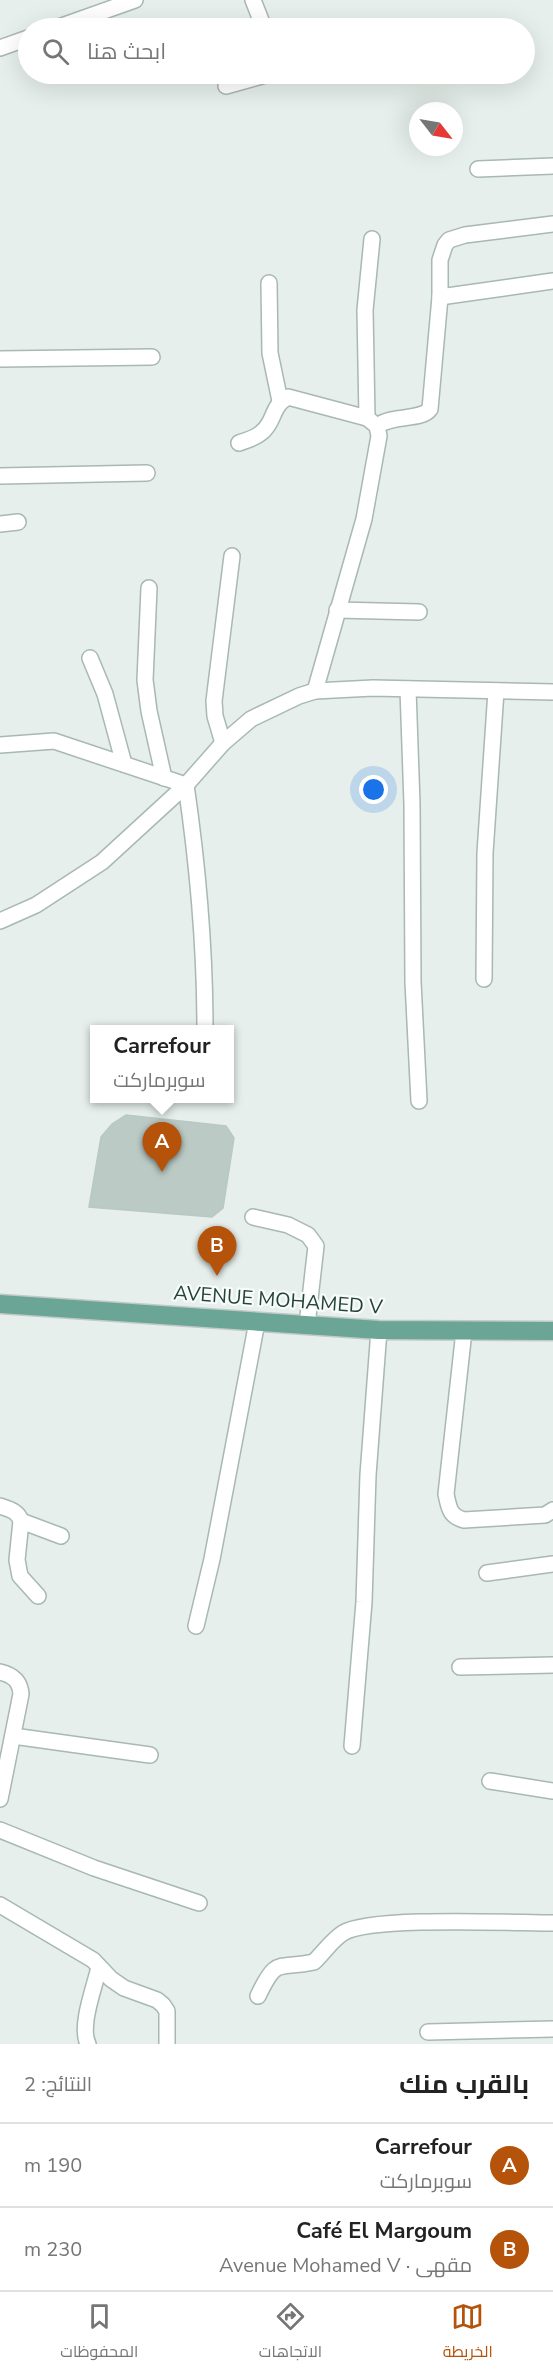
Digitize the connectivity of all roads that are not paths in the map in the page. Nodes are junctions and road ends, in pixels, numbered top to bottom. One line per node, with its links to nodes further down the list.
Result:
1 (135, 0): 3 (street)
2 (253, 0): 4 (street)
3 (84, 18)
4 (260, 18)
5 (18, 42): 6 (street)
6 (0, 48)
7 (233, 84): 8 (street)
8 (226, 86)
9 (553, 166): 10 (street)
10 (478, 169)
11 (553, 224): 15 (street)
12 (372, 239): 19 (street)
13 (553, 281): 15 (street)
14 (269, 283): 18 (street)
15 (440, 297): 19 (street)
16 (152, 357): 17 (street)
17 (0, 359)
18 (280, 400): 19 (street); 20 (street)
19 (372, 422): 27 (street)
20 (239, 442)
21 (147, 473): 22 (street)
22 (0, 476)
23 (18, 522): 24 (street)
24 (0, 524)
25 (231, 556): 34 (street)
26 (149, 588): 37 (street)
27 (337, 610): 28 (street); 31 (street)
28 (419, 612)
29 (90, 658): 36 (street)
30 (408, 689): 31 (street); 32 (street); 42 (street)
31 (315, 691): 34 (street)
32 (496, 691): 33 (street); 40 (street)
33 (553, 692)
34 (223, 742): 38 (street)
35 (0, 745): 36 (street)
36 (124, 764): 37 (street)
37 (164, 778): 38 (street)
38 (186, 785): 39 (street); 41 (street)
39 (0, 921)
40 (484, 979)
41 (205, 1025)
42 (419, 1101)
43 (253, 1217): 46 (street)
44 (0, 1304): 45 (main road, AVENUE MOHAMED V)
45 (257, 1322): 46 (main road, AVENUE MOHAMED V); 57 (street)
46 (307, 1325): 47 (main road, AVENUE MOHAMED V)
47 (379, 1330): 48 (main road, AVENUE MOHAMED V); 62 (street)
48 (464, 1331): 49 (main road, AVENUE MOHAMED V); 51 (street)
49 (553, 1331)
50 (0, 1506): 52 (street)
51 (553, 1510)
52 (21, 1521): 53 (street); 56 (street)
53 (61, 1536)
54 (553, 1564): 55 (street)
55 (488, 1573)
56 (38, 1596)
57 (196, 1626)
58 (553, 1665): 59 (street)
59 (460, 1667)
60 (0, 1672): 61 (street)
61 (13, 1736): 63 (street); 66 (street)
62 (352, 1746)
63 (150, 1755)
64 (490, 1780): 65 (street)
65 (553, 1791)
66 (0, 1799)
67 (0, 1830): 68 (street)
68 (199, 1904)
69 (0, 1905): 71 (street)
70 (553, 1923): 72 (street)
71 (99, 1967): 75 (street); 76 (street)
72 (258, 1996)
73 (553, 2029): 74 (street)
74 (428, 2032)
75 (88, 2044)
76 (167, 2044)

